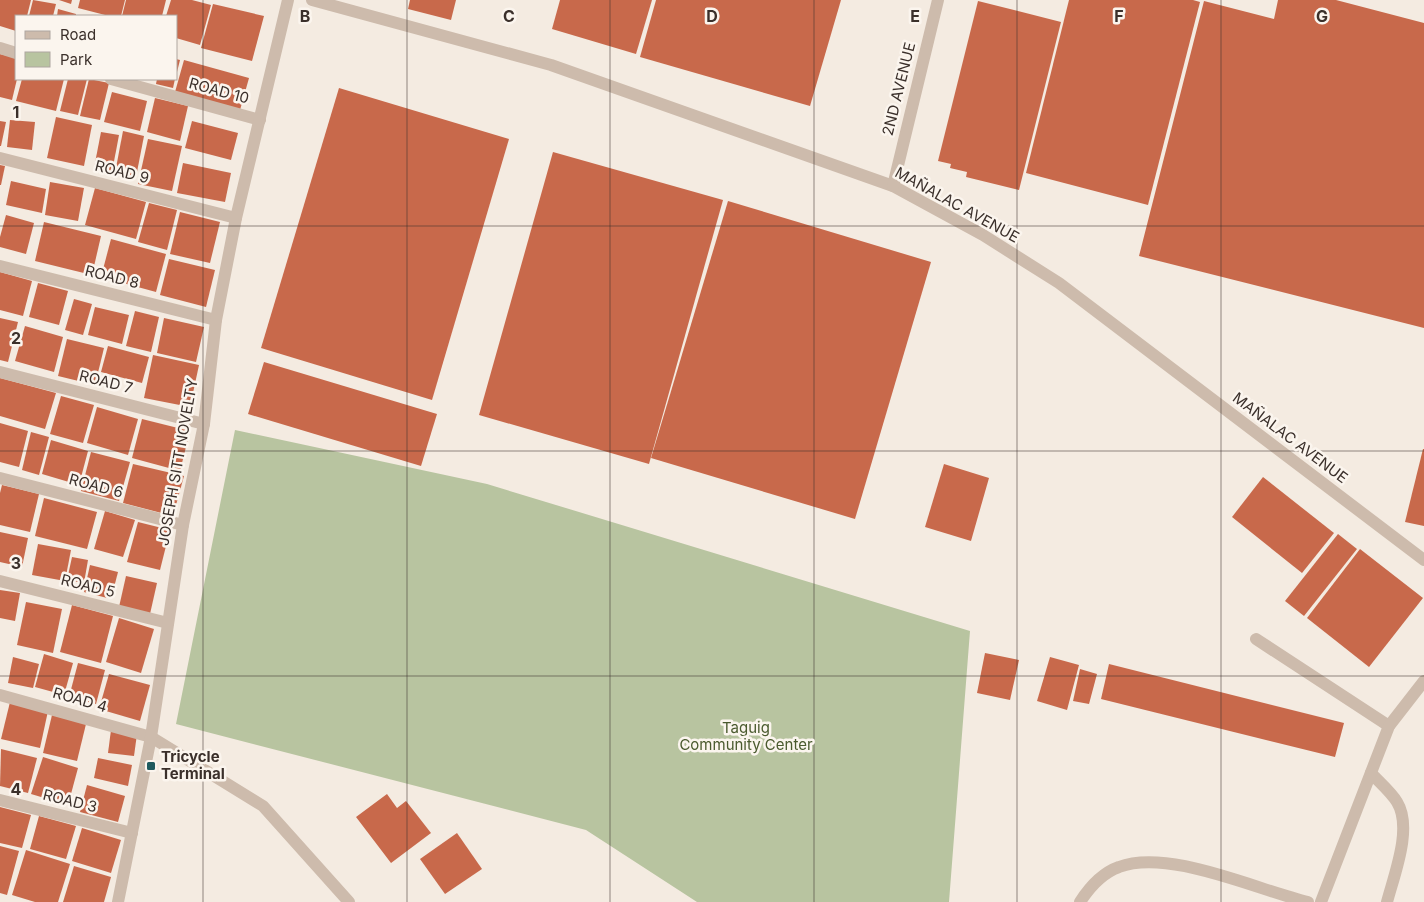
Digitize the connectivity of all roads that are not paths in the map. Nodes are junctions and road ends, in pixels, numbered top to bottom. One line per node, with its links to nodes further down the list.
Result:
1 (288, 0): 7 (street, JOSEPH SITT NOVELTY)
2 (312, 0): 9 (street, MAÑALAC AVENUE)
3 (938, 0): 9 (street, 2ND AVENUE)
4 (0, 48): 5 (street)
5 (15, 53)
6 (116, 80): 7 (street, ROAD 10)
7 (260, 120): 10 (street, JOSEPH SITT NOVELTY)
8 (0, 158): 10 (street, ROAD 9)
9 (893, 186): 17 (street, MAÑALAC AVENUE)
10 (236, 218): 12 (street, JOSEPH SITT NOVELTY)
11 (0, 266): 12 (street, ROAD 8)
12 (216, 320): 14 (street, JOSEPH SITT NOVELTY)
13 (0, 372): 14 (street, ROAD 7)
14 (204, 424): 16 (street, JOSEPH SITT NOVELTY)
15 (0, 478): 16 (street, ROAD 6)
16 (183, 525): 19 (street, JOSEPH SITT NOVELTY)
17 (1424, 560)
18 (0, 581): 19 (street, ROAD 5)
19 (168, 623): 24 (street, JOSEPH SITT NOVELTY)
20 (1256, 639): 23 (street)
21 (1424, 681): 23 (street)
22 (0, 695): 24 (street, ROAD 4)
23 (1388, 726): 25 (street)
24 (151, 737): 27 (street, JOSEPH SITT NOVELTY); 29 (street, ROAD 4)
25 (1371, 773): 32 (street); 33 (street)
26 (0, 800): 27 (street, ROAD 3)
27 (132, 833): 28 (street, JOSEPH SITT NOVELTY)
28 (118, 902)
29 (349, 902)
30 (1080, 902): 31 (street)
31 (1308, 902)
32 (1321, 902)
33 (1387, 902)

